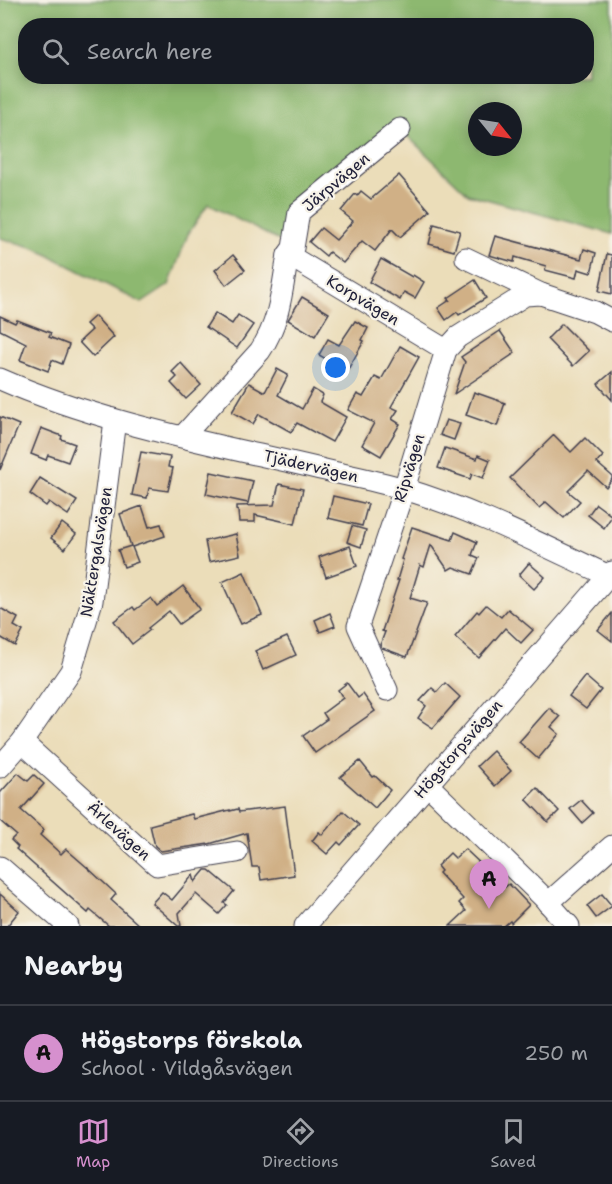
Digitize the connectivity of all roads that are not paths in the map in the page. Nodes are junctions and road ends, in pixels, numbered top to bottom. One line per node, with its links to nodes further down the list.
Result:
1 (400, 129): 2 (street, Järpvägen)
2 (291, 252): 6 (street, Korpvägen); 9 (street, Järpvägen)
3 (466, 258): 4 (street)
4 (541, 294): 5 (street); 6 (street)
5 (612, 321)
6 (446, 350): 10 (street, Ripvägen)
7 (0, 379): 8 (street, Tjädervägen)
8 (116, 420): 9 (street, Tjädervägen); 13 (street, Näktergalsvägen)
9 (183, 436): 10 (street, Tjädervägen)
10 (404, 489): 11 (street, Tjädervägen); 12 (street, Ripvägen)
11 (611, 575): 15 (street, Högstorpsvägen)
12 (387, 690)
13 (21, 742): 14 (street, Näktergalsvägen); 17 (street, Ärlevägen)
14 (0, 767)
15 (427, 784): 19 (street); 21 (street, Högstorpsvägen)
16 (612, 846): 19 (street)
17 (237, 852)
18 (0, 867): 20 (street)
19 (548, 903): 22 (street)
20 (68, 926)
21 (304, 926)
22 (569, 926)

